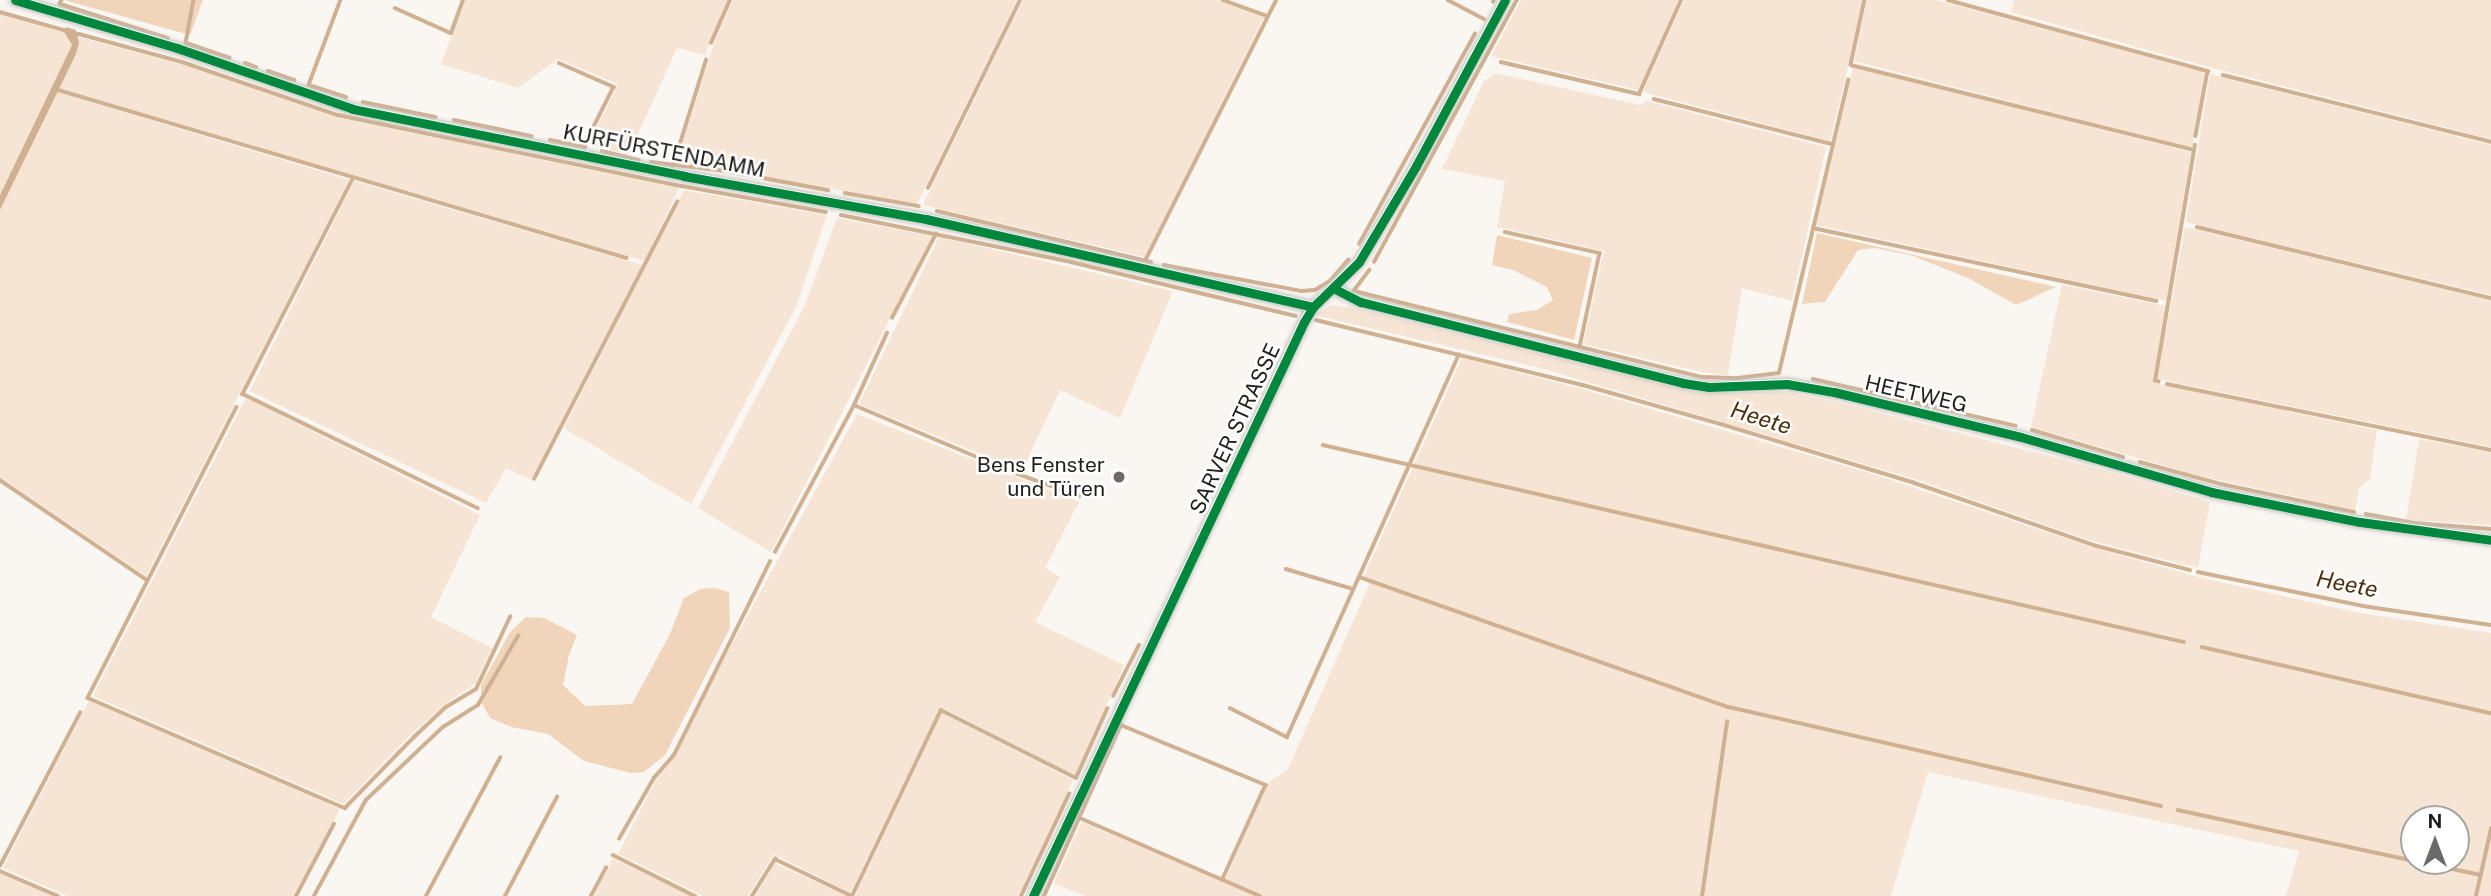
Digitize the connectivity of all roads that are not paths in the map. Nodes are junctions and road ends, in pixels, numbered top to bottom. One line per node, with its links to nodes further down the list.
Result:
1 (15, 0): 4 (street, KURFÜRSTENDAMM)
2 (1505, 0): 3 (street, SARVER STRASSE)
3 (1335, 289): 4 (street, SARVER STRASSE); 5 (street, HEETWEG)
4 (1313, 307): 6 (street, SARVER STRASSE)
5 (2491, 540)
6 (1033, 896)

